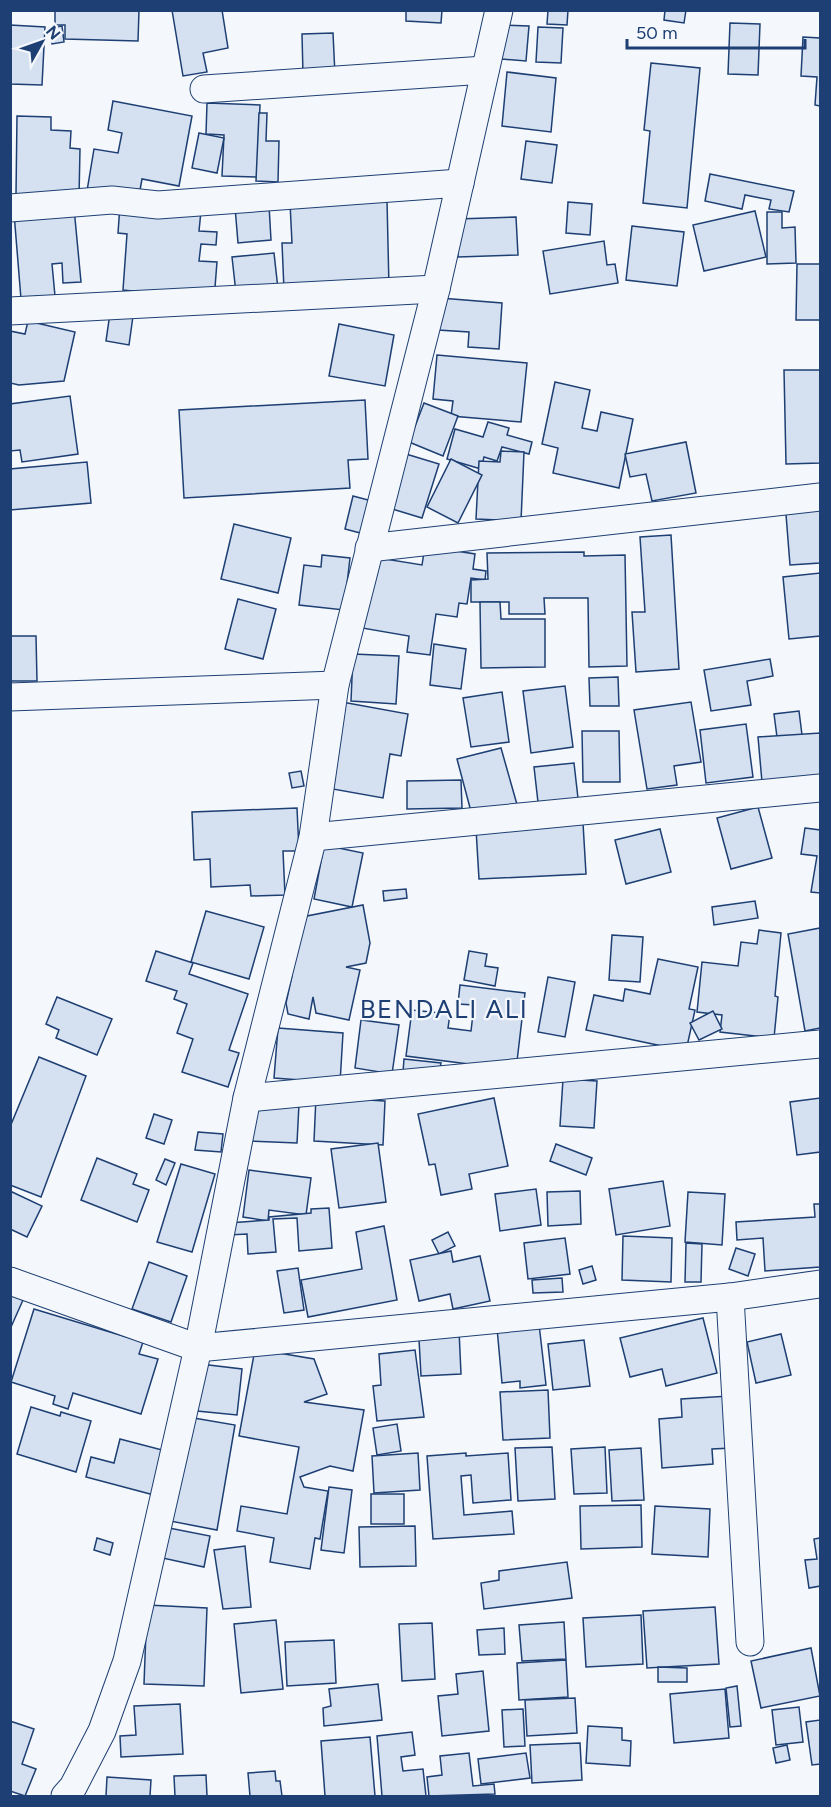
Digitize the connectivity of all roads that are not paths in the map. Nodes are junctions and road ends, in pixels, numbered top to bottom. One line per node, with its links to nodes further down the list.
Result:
1 (499, 10): 2 (street)
2 (485, 70): 3 (street); 4 (street)
3 (204, 89)
4 (460, 183): 5 (street); 6 (street)
5 (10, 208)
6 (436, 289): 7 (street); 9 (street)
7 (10, 311)
8 (820, 497): 9 (street)
9 (369, 548): 10 (street)
10 (335, 685): 11 (street); 13 (street)
11 (10, 697)
12 (820, 788): 13 (street)
13 (313, 837): 15 (street)
14 (820, 1044): 15 (street)
15 (247, 1098): 19 (street)
16 (10, 1281): 19 (street)
17 (820, 1284): 18 (street)
18 (730, 1297): 19 (street); 20 (street)
19 (198, 1348): 21 (street)
20 (750, 1642)
21 (65, 1797)

